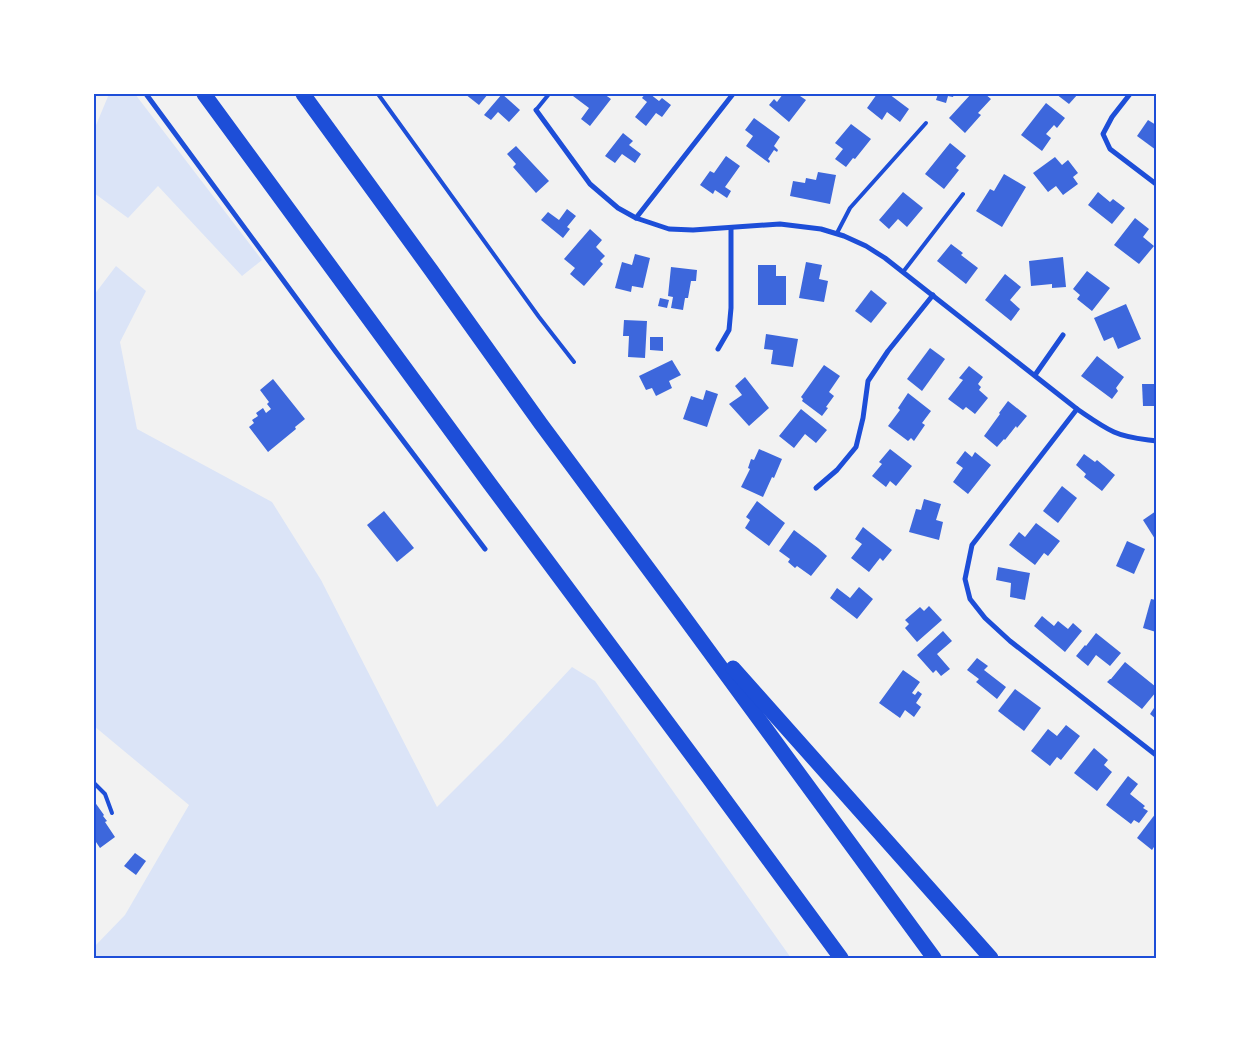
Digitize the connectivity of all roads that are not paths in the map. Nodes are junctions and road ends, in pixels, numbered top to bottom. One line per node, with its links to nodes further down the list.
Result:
1 (146, 94): 24 (street)
2 (204, 94): 29 (highway)
3 (303, 94): 25 (highway)
4 (378, 94): 19 (lane)
5 (549, 94): 8 (lane)
6 (733, 94): 12 (street)
7 (1130, 94): 10 (street)
8 (536, 110): 12 (street)
9 (926, 123): 14 (lane)
10 (1156, 184)
11 (964, 194): 15 (lane)
12 (636, 218): 13 (street)
13 (731, 228): 14 (street); 18 (street)
14 (837, 234): 15 (street)
15 (903, 272): 16 (street)
16 (933, 295): 20 (street); 23 (street)
17 (1063, 335): 20 (street)
18 (718, 349)
19 (574, 362)
20 (1034, 375): 21 (street)
21 (1077, 409): 22 (street); 26 (street)
22 (1156, 441)
23 (816, 488)
24 (485, 549)
25 (674, 602): 30 (highway); 31 (highway)
26 (1156, 755)
27 (94, 783): 28 (lane)
28 (112, 813)
29 (841, 958)
30 (934, 958)
31 (991, 958)

